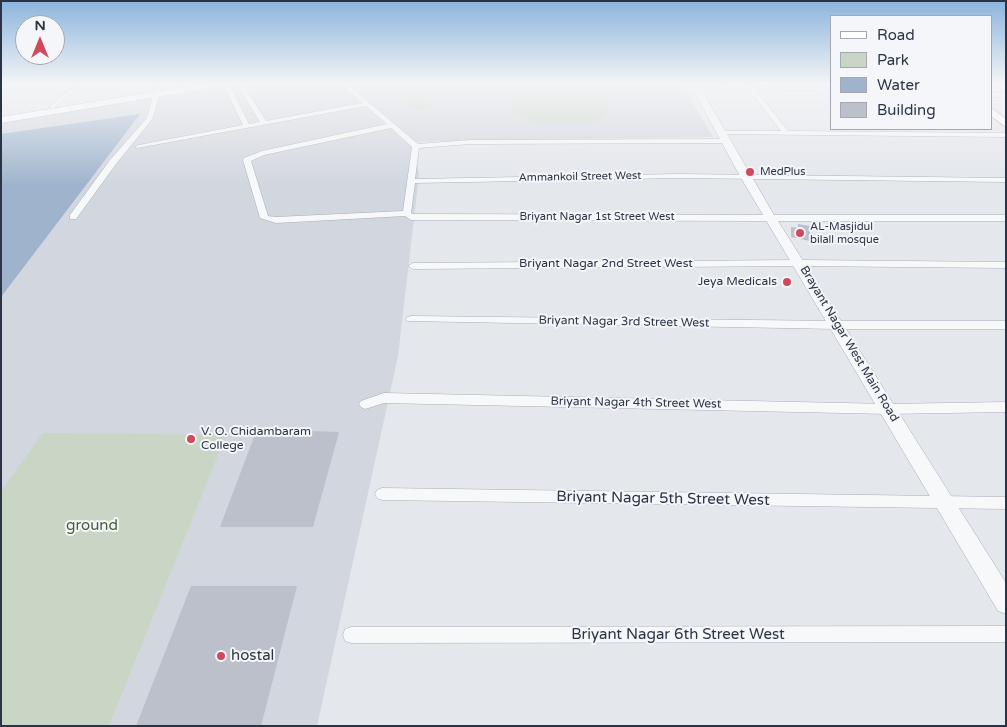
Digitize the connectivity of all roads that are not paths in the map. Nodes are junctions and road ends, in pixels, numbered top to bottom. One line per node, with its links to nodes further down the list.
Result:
1 (150, 118): 23 (street)
2 (243, 118): 10 (street)
3 (261, 118): 8 (street)
4 (292, 118): 8 (street)
5 (386, 118): 9 (street)
6 (713, 118): 16 (street, Brayant Nagar West Main Road)
7 (774, 118): 13 (street)
8 (264, 123): 10 (street)
9 (394, 125): 17 (street); 22 (street, Briyant Nagar 1st Street West)
10 (247, 126): 18 (street)
11 (941, 130): 14 (street)
12 (904, 131): 13 (street); 14 (street)
13 (786, 133): 16 (street)
14 (947, 134): 15 (street)
15 (1006, 135)
16 (723, 136): 17 (street); 19 (street, Brayant Nagar West Main Road)
17 (416, 146): 21 (street)
18 (140, 147)
19 (746, 178): 20 (street, Ammankoil Street West); 21 (street, Ammankoil Street West); 24 (street, Brayant Nagar West Main Road)
20 (1006, 180)
21 (413, 181): 22 (street)
22 (407, 213): 24 (street, Briyant Nagar 1st Street West)
23 (73, 217)
24 (771, 218): 25 (street); 26 (street, Brayant Nagar West Main Road)
25 (1006, 218)
26 (800, 263): 27 (street, Briyant Nagar 2nd Street West); 28 (street, Briyant Nagar 2nd Street West); 30 (street, Brayant Nagar West Main Road)
27 (1006, 265)
28 (413, 266)
29 (411, 319): 30 (street, Briyant Nagar 3rd Street West)
30 (838, 325): 31 (street, Briyant Nagar 3rd Street West); 34 (street, Brayant Nagar West Main Road)
31 (1006, 325)
32 (365, 404): 34 (street, Briyant Nagar 4th Street West)
33 (1006, 407): 34 (street, Briyant Nagar 4th Street West)
34 (888, 409): 36 (street, Brayant Nagar West Main Road)
35 (382, 494): 36 (street, Briyant Nagar 5th Street West)
36 (945, 503): 37 (street, Briyant Nagar 5th Street West); 38 (street, Brayant Nagar West Main Road)
37 (1006, 503)
38 (1006, 603)
39 (1006, 634): 40 (street, Briyant Nagar 6th Street West)
40 (351, 635)

